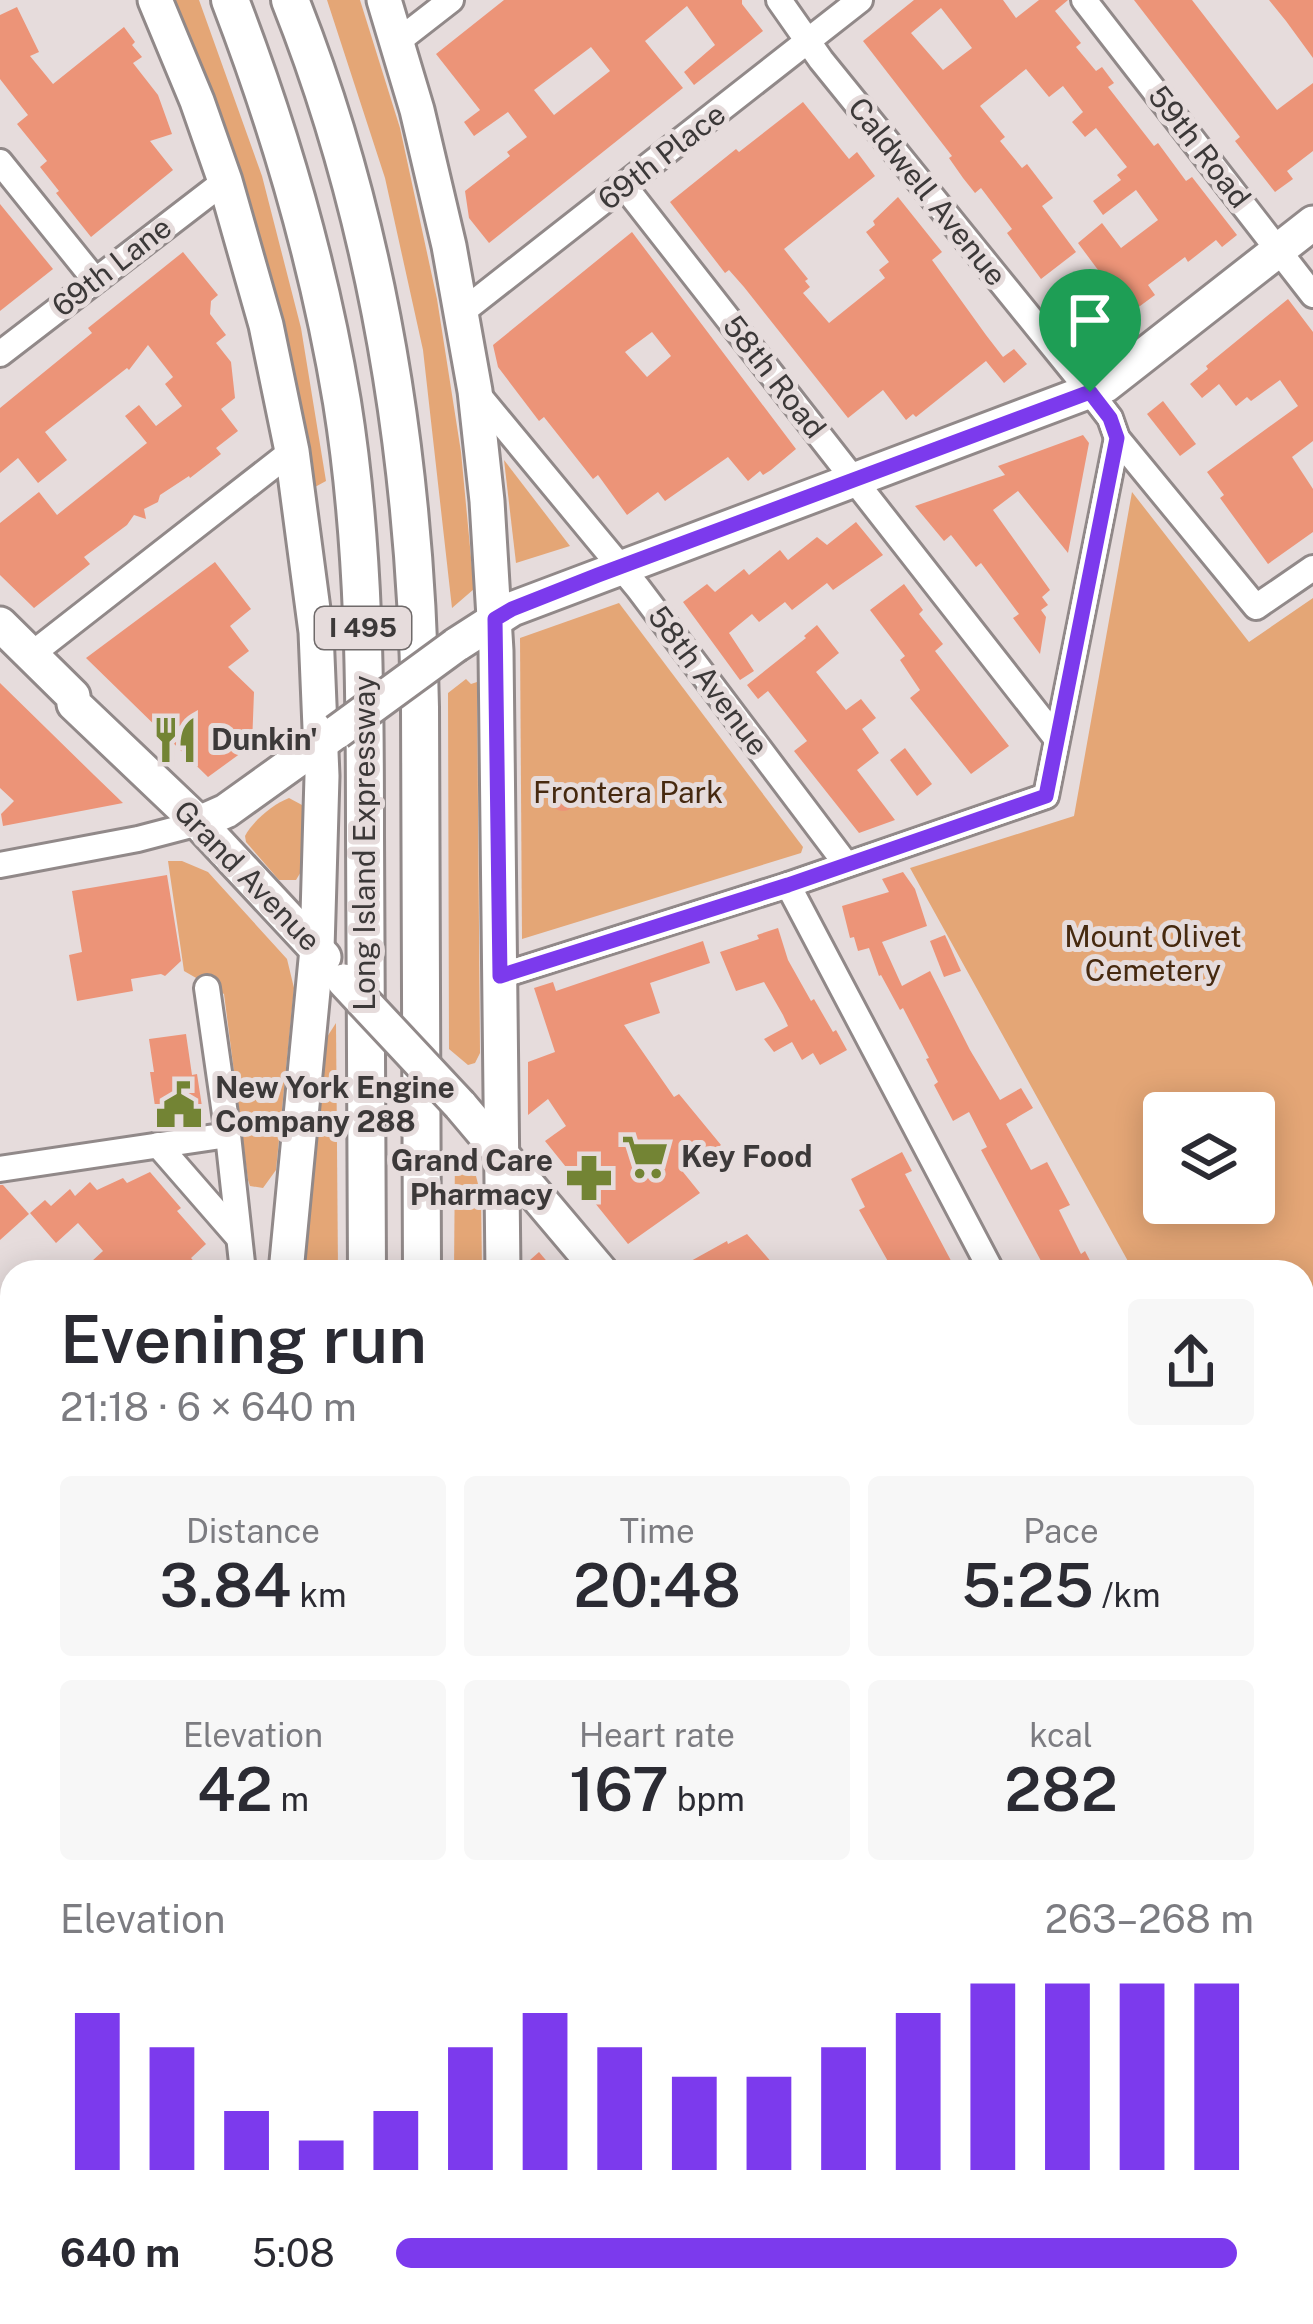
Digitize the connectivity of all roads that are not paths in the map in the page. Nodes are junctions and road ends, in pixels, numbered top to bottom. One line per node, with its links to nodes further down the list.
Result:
1 (154, 0): 12 (main road)
2 (230, 0): 47 (highway, Long Island Expressway / I 495)
3 (290, 0): 48 (highway, Long Island Expressway / I 495)
4 (384, 0): 10 (main road)
5 (451, 0): 10 (street)
6 (778, 0): 9 (street, Caldwell Avenue)
7 (860, 0): 9 (street, 69th Place)
8 (1084, 0): 15 (street, 59th Road)
9 (808, 40): 13 (street, 69th Place); 21 (street, Caldwell Avenue)
10 (397, 42): 18 (main road)
11 (0, 162): 16 (street)
12 (225, 181): 16 (street, 69th Lane); 23 (main road)
13 (625, 187): 18 (street, 69th Place); 24 (street, 58th Road)
14 (1313, 223): 15 (main road)
15 (1278, 250): 17 (street, 59th Road); 21 (main road)
16 (94, 280): 19 (street, 69th Lane)
17 (1313, 295)
18 (462, 312): 20 (main road)
19 (0, 354)
20 (475, 391): 25 (street, 58th Avenue); 27 (main road)
21 (1090, 392): 22 (street, Caldwell Avenue); 24 (main road)
22 (1117, 438): 26 (street, Caldwell Avenue); 31 (street)
23 (292, 452): 29 (street); 30 (main road)
24 (854, 480): 25 (main road); 31 (street, 58th Road)
25 (621, 567): 27 (main road); 33 (street, 58th Avenue)
26 (1313, 568)
27 (495, 619): 30 (main road, bridge); 37 (main road)
28 (0, 624): 29 (main road, Grand Avenue)
29 (16, 648): 32 (main road, Grand Avenue)
30 (329, 737): 32 (main road); 36 (main road)
31 (1056, 738): 33 (street)
32 (199, 823): 34 (street); 36 (main road, Grand Avenue)
33 (846, 864): 35 (street)
34 (0, 865)
35 (788, 885): 37 (street); 52 (street)
36 (317, 949): 41 (main road, Grand Avenue, bridge); 46 (main road)
37 (500, 976): 41 (main road)
38 (207, 988): 39 (street)
39 (229, 1135): 40 (street); 44 (street)
40 (158, 1145): 42 (street); 44 (street)
41 (502, 1154): 43 (main road, Grand Avenue); 49 (main road)
42 (0, 1168)
43 (550, 1213): 50 (main road); 51 (main road, Grand Avenue)
44 (240, 1239): 45 (street)
45 (242, 1260)
46 (287, 1260)
47 (367, 1260)
48 (422, 1260)
49 (503, 1260)
50 (505, 1260)
51 (591, 1260)
52 (986, 1260)

